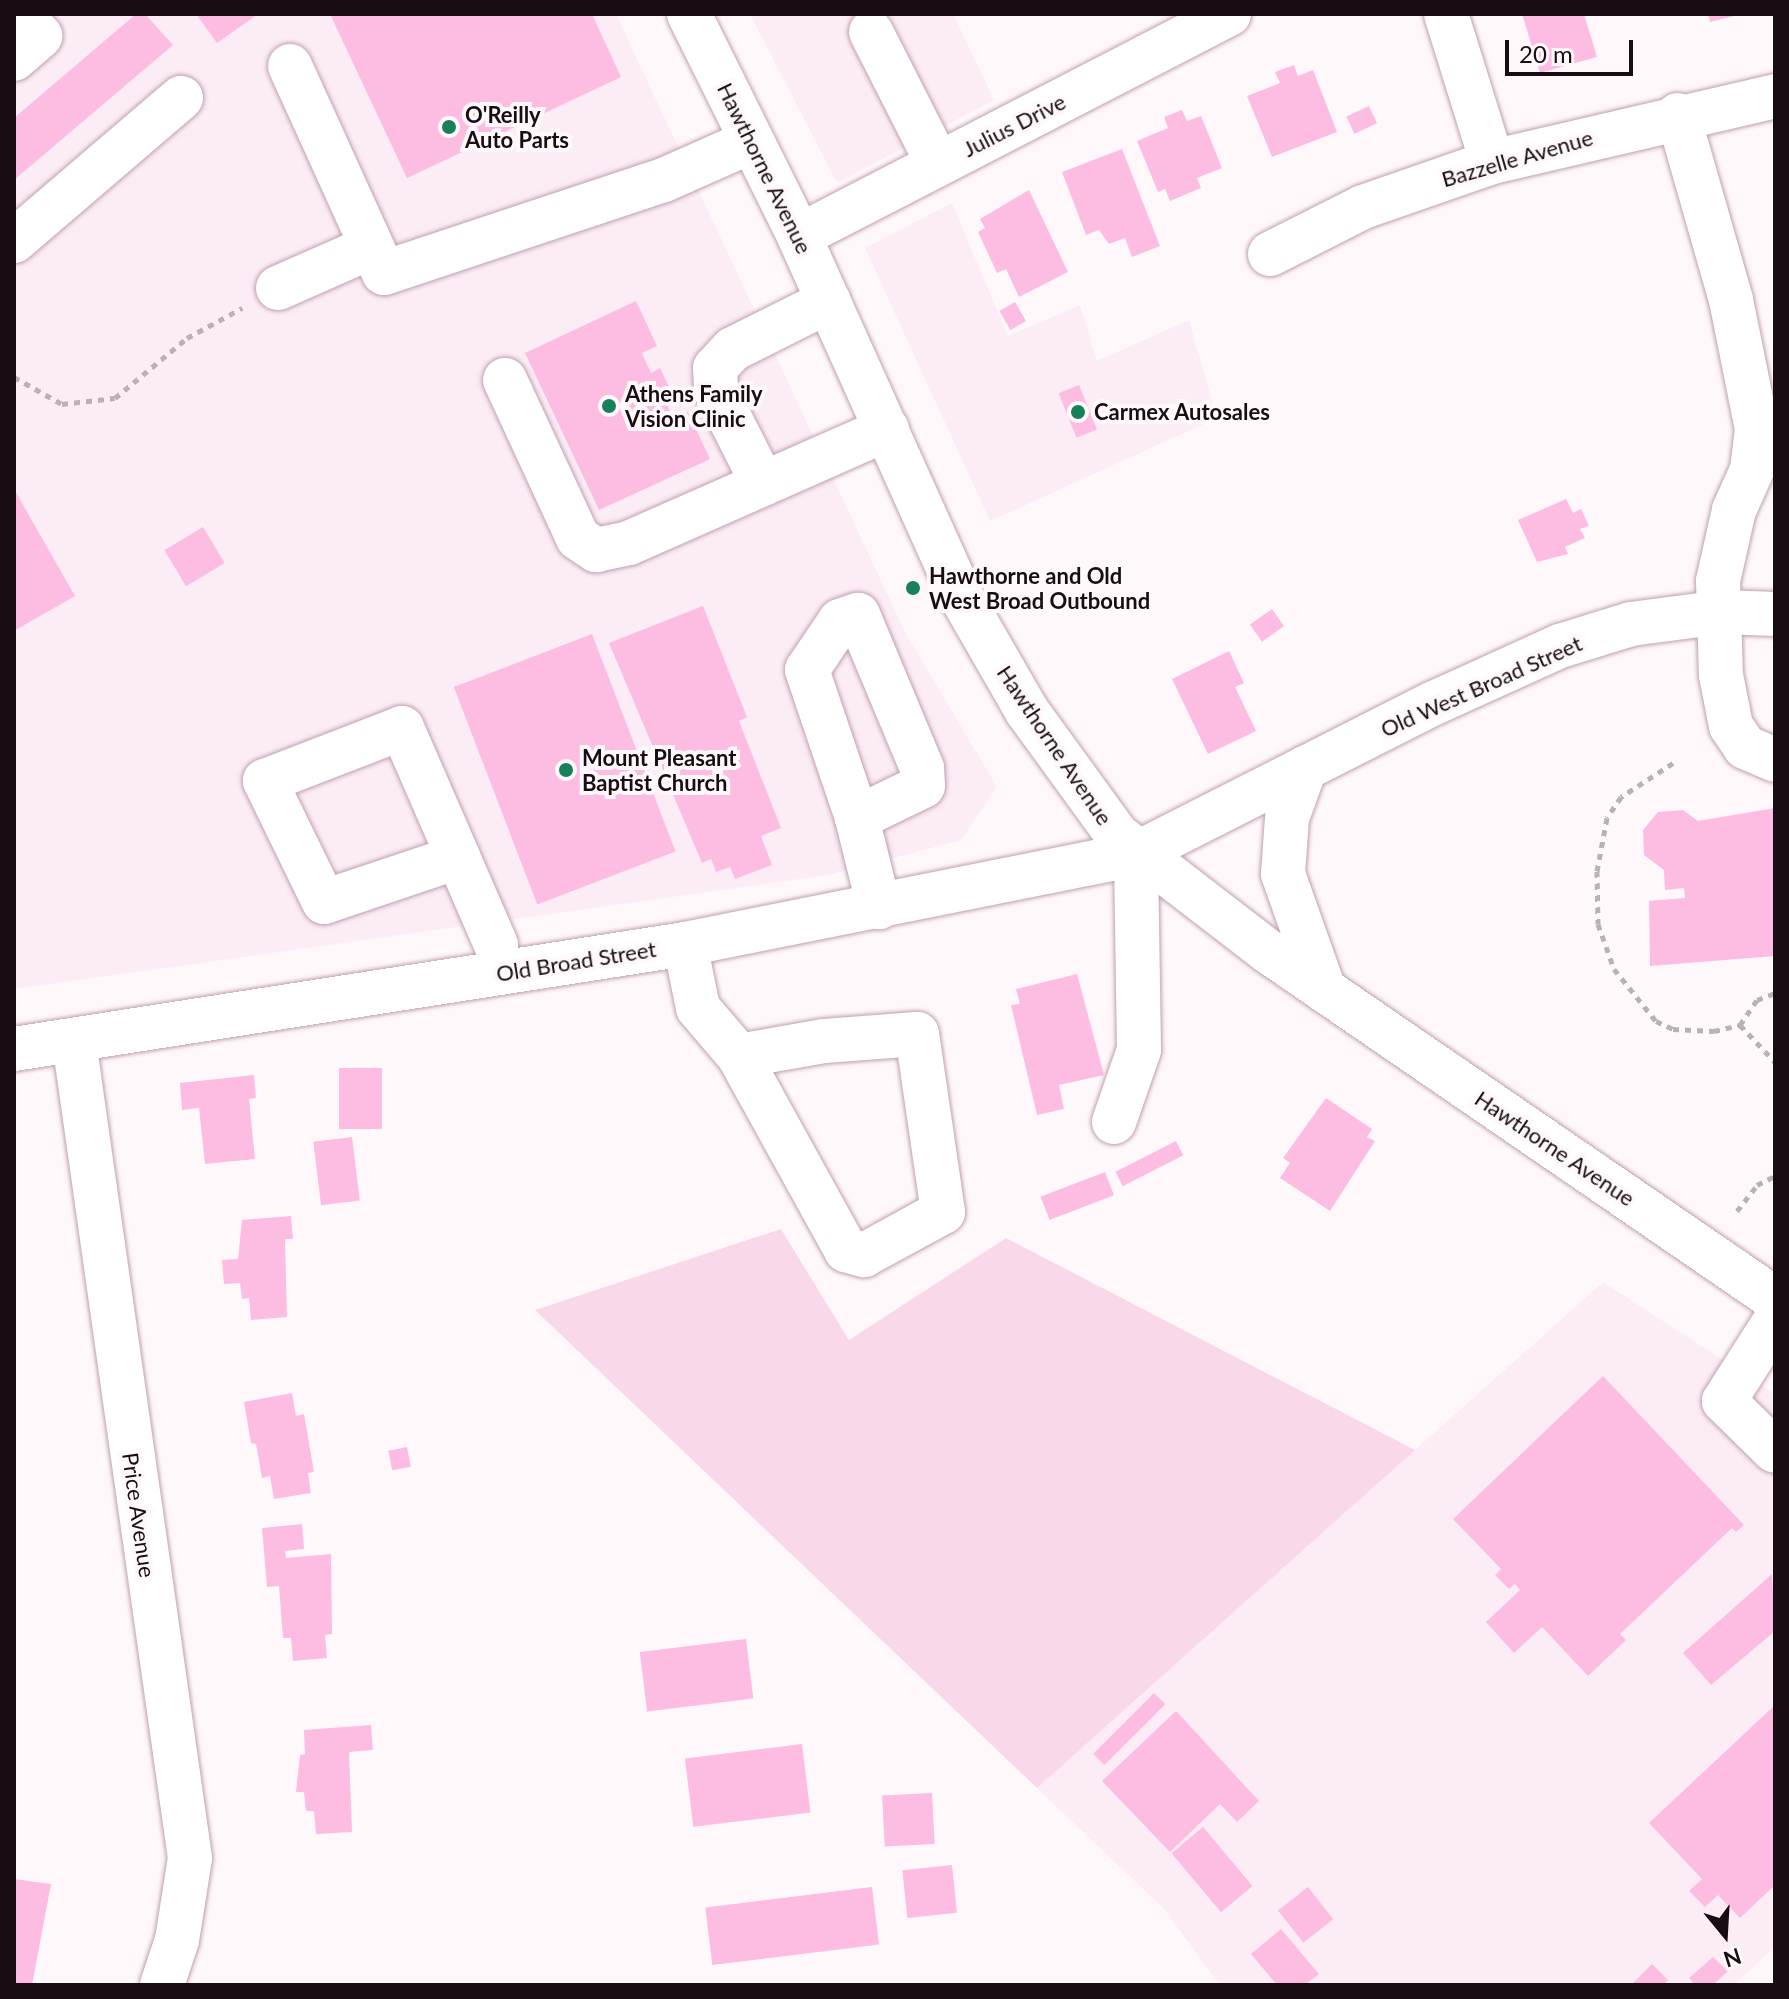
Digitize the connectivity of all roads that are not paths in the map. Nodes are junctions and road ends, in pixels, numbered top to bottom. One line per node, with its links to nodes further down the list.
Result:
1 (20, 14): 6 (street)
2 (689, 14): 11 (street, Hawthorne Avenue)
3 (1229, 14): 13 (street, Julius Drive)
4 (1446, 14): 12 (street)
5 (871, 32): 13 (street)
6 (14, 59)
7 (290, 66): 16 (street)
8 (1775, 96): 10 (street, Bazzelle Avenue)
9 (181, 98): 15 (street)
10 (1678, 115): 12 (street, Bazzelle Avenue); 23 (street)
11 (752, 141): 14 (street, Hawthorne Avenue); 16 (street)
12 (1492, 162): 17 (street, Bazzelle Avenue)
13 (938, 164): 14 (street, Julius Drive)
14 (799, 236): 19 (street, Hawthorne Avenue)
15 (14, 241)
16 (371, 247): 18 (street)
17 (1270, 254)
18 (278, 288)
19 (829, 301): 21 (street, Hawthorne Avenue); 22 (street)
20 (505, 380): 22 (street)
21 (887, 429): 22 (street); 28 (street, Hawthorne Avenue)
22 (763, 484)
23 (1722, 612): 24 (street, Old West Broad Street); 25 (street); 26 (street, Old West Broad Street)
24 (1775, 614)
25 (1775, 760)
26 (1305, 768): 28 (street, Old West Broad Street); 33 (street)
27 (857, 818): 30 (street)
28 (1136, 854): 30 (street, Old Broad Street); 33 (street, Hawthorne Avenue); 37 (street)
29 (458, 857): 29 (street); 32 (street)
30 (879, 907): 31 (street, Old Broad Street)
31 (685, 944): 34 (street, Old Broad Street); 36 (street)
32 (496, 945)
33 (1324, 990): 38 (street, Hawthorne Avenue)
34 (74, 1041): 35 (street, Old Broad Street); 41 (street, Price Avenue)
35 (14, 1049)
36 (739, 1056): 36 (street)
37 (1114, 1122)
38 (1775, 1299)
39 (1775, 1321): 40 (street)
40 (1775, 1451)
41 (162, 1985)

